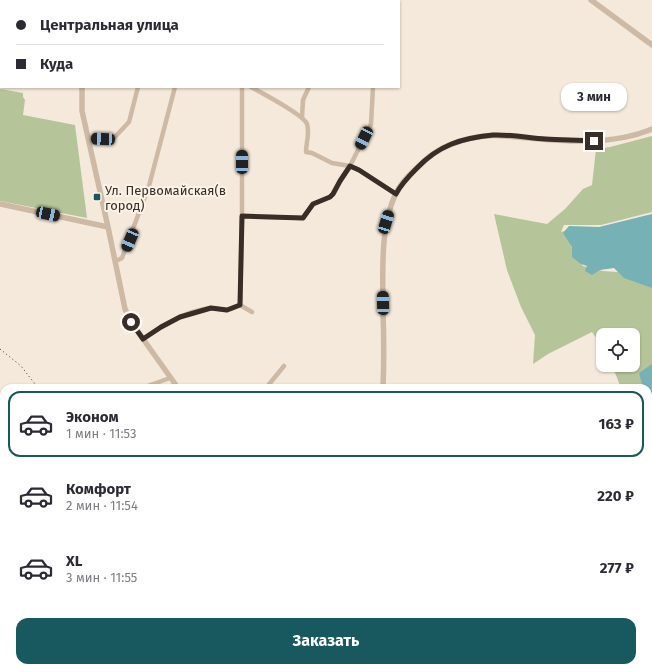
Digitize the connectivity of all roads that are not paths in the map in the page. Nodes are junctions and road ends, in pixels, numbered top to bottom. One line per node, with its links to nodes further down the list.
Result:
1 (591, 0): 2 (street)
2 (652, 45)
3 (82, 88): 12 (street)
4 (138, 88): 12 (street)
5 (175, 88): 18 (street)
6 (242, 88): 16 (street)
7 (253, 88): 10 (street)
8 (309, 88): 10 (street)
9 (373, 88): 13 (street)
10 (302, 117): 13 (street)
11 (652, 129): 14 (street)
12 (88, 138): 17 (street)
13 (350, 166): 14 (street); 16 (street)
14 (396, 194): 27 (street)
15 (0, 204): 17 (street)
16 (242, 216): 19 (street)
17 (108, 227): 18 (street)
18 (116, 261): 21 (street)
19 (240, 305): 20 (street); 21 (street)
20 (252, 312)
21 (143, 339): 23 (street)
22 (284, 366): 26 (street)
23 (170, 378): 24 (street); 25 (street)
24 (153, 384)
25 (175, 384)
26 (269, 384)
27 (383, 384)

